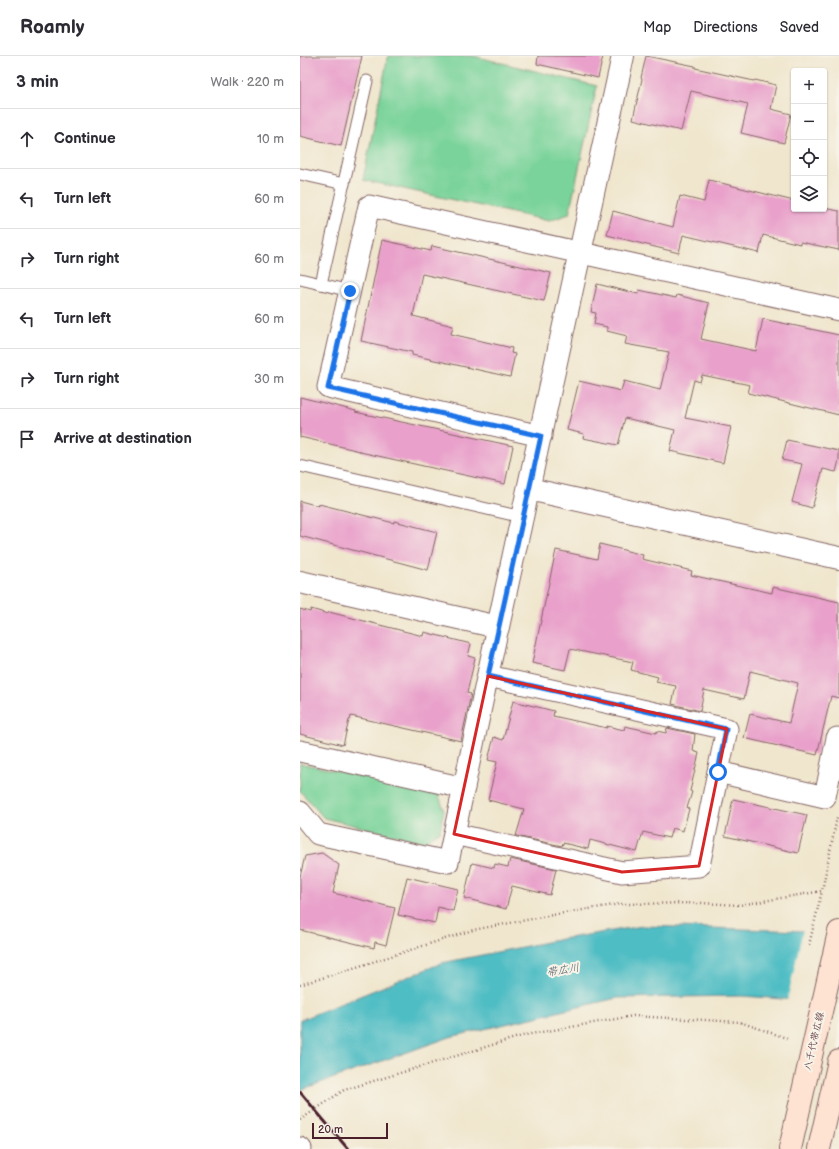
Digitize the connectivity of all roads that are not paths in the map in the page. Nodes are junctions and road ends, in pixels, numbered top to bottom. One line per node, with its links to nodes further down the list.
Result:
1 (623, 56): 5 (street)
2 (367, 81): 4 (lane)
3 (300, 174): 4 (lane)
4 (344, 184): 7 (lane)
5 (581, 252): 8 (street); 9 (street); 10 (street)
6 (300, 279): 7 (lane)
7 (321, 284): 8 (lane)
8 (350, 291): 10 (street)
9 (839, 310)
10 (541, 436): 12 (street)
11 (300, 466): 13 (lane)
12 (529, 489): 13 (street); 14 (street)
13 (522, 517): 16 (street)
14 (839, 558)
15 (300, 582): 16 (street)
16 (498, 627): 17 (street)
17 (488, 676): 20 (street); 21 (street)
18 (839, 738): 20 (street)
19 (300, 751): 21 (street)
20 (718, 772): 23 (street)
21 (464, 788): 23 (street)
22 (300, 812): 23 (street)
23 (454, 834)
24 (839, 932): 26 (main road, 八千代帯広線)
25 (839, 1061): 27 (main road)
26 (790, 1149)
27 (819, 1149)

